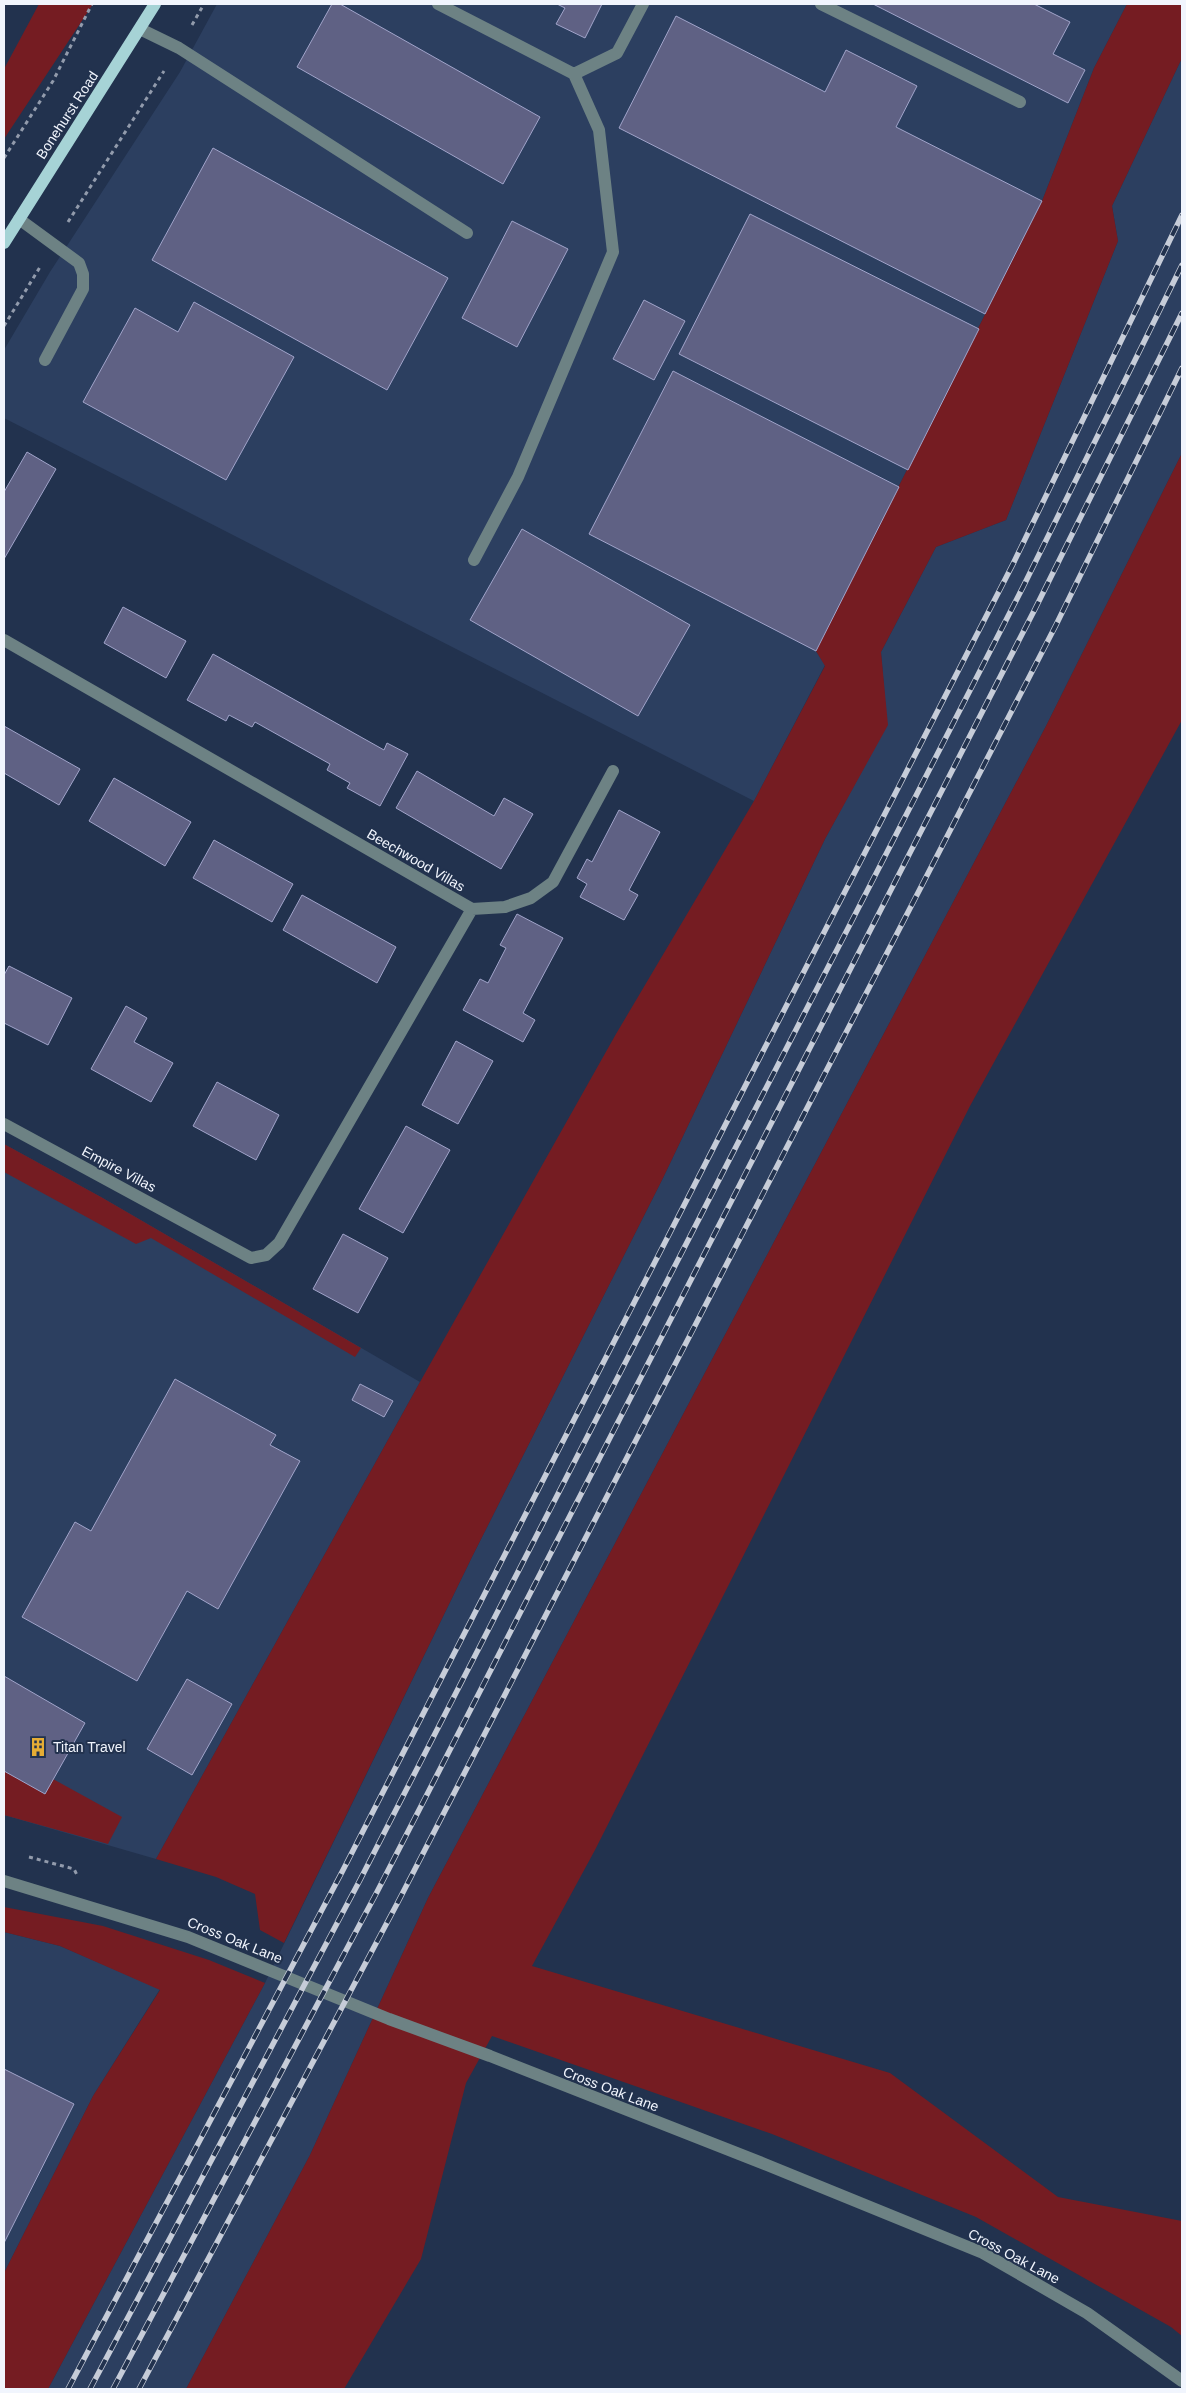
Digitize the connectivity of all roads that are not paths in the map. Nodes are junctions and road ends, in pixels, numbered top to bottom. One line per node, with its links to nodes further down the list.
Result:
1 (155, 4): 5 (main road, Bonehurst Road)
2 (438, 4): 6 (street)
3 (643, 4): 6 (street)
4 (822, 4): 7 (street)
5 (140, 29): 8 (main road, Bonehurst Road); 9 (street)
6 (574, 74): 12 (street)
7 (1020, 102)
8 (19, 219): 10 (main road, Bonehurst Road); 11 (street)
9 (467, 233)
10 (4, 243)
11 (45, 360)
12 (474, 560)
13 (4, 640): 15 (street, Beechwood Villas)
14 (613, 771): 15 (street)
15 (472, 910): 17 (street, Beechwood Villas)
16 (4, 1124): 17 (street, Empire Villas)
17 (220, 1241)
18 (4, 1881): 19 (street, Cross Oak Lane)
19 (1182, 2381)

